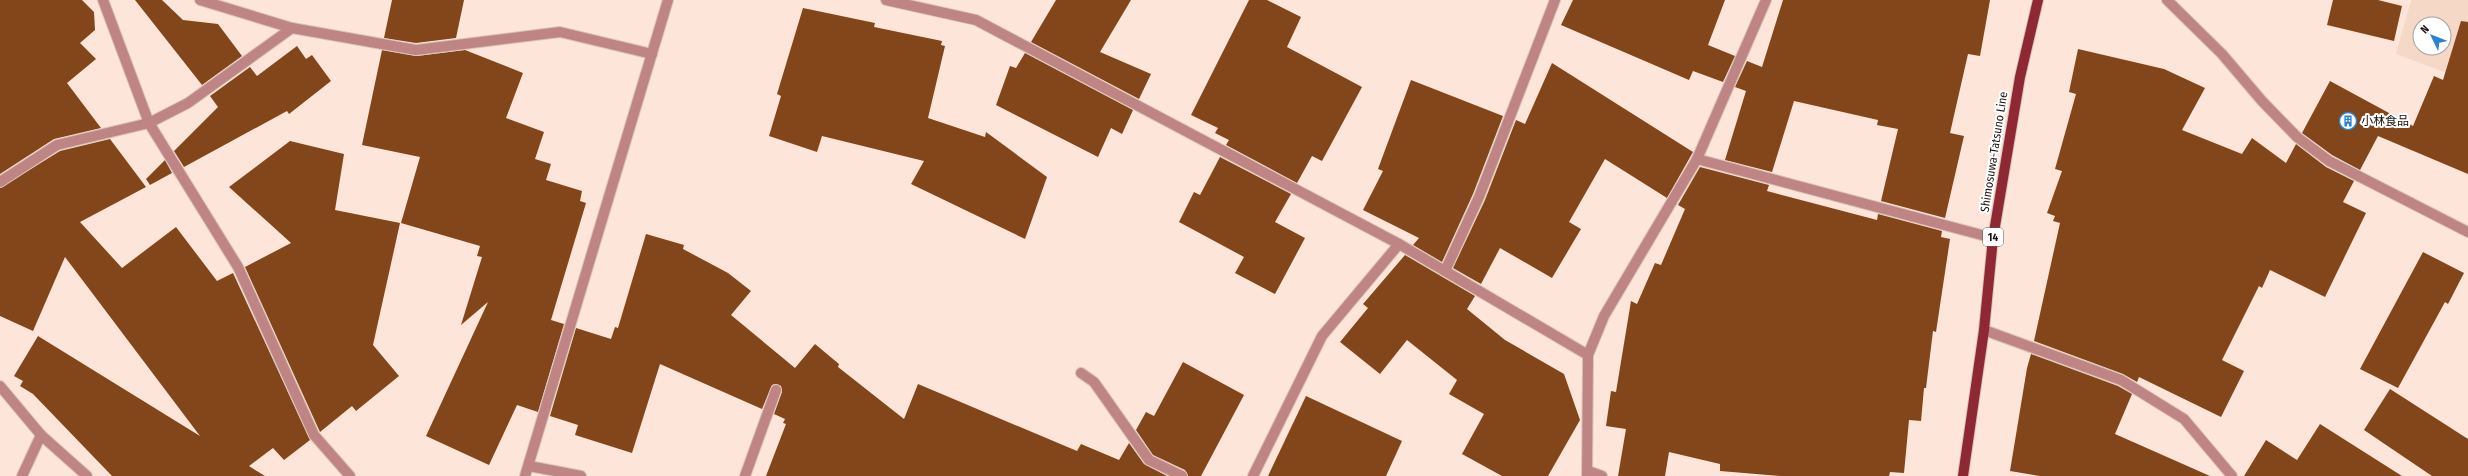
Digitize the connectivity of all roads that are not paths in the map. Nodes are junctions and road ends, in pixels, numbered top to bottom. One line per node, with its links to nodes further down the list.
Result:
1 (103, 0): 11 (street)
2 (200, 0): 9 (street)
3 (668, 0): 10 (street)
4 (886, 0): 16 (street)
5 (1555, 0): 17 (street)
6 (1766, 0): 12 (street)
7 (2038, 0): 15 (main road, Shimosuwa-Tatsuno Line / 14)
8 (2167, 0): 14 (street)
9 (292, 28): 10 (street); 11 (street)
10 (652, 54): 24 (street)
11 (149, 122): 13 (street); 28 (street)
12 (1697, 160): 15 (street); 19 (street)
13 (0, 182)
14 (2468, 232)
15 (1993, 238): 18 (main road, Shimosuwa-Tatsuno Line / 14)
16 (1399, 244): 17 (street); 33 (street)
17 (1445, 271): 19 (street)
18 (1984, 330): 35 (main road, Shimosuwa-Tatsuno Line / 14); 36 (street)
19 (1588, 355): 25 (street)
20 (1081, 373): 32 (street)
21 (0, 386): 23 (street)
22 (776, 390): 31 (street)
23 (41, 435): 26 (street); 27 (street)
24 (529, 466): 29 (street); 30 (street)
25 (1587, 474): 34 (street)
26 (22, 476)
27 (87, 476)
28 (350, 476)
29 (525, 476)
30 (581, 476)
31 (745, 476)
32 (1182, 476)
33 (1253, 476)
34 (1602, 476)
35 (1963, 476)
36 (2232, 476)

